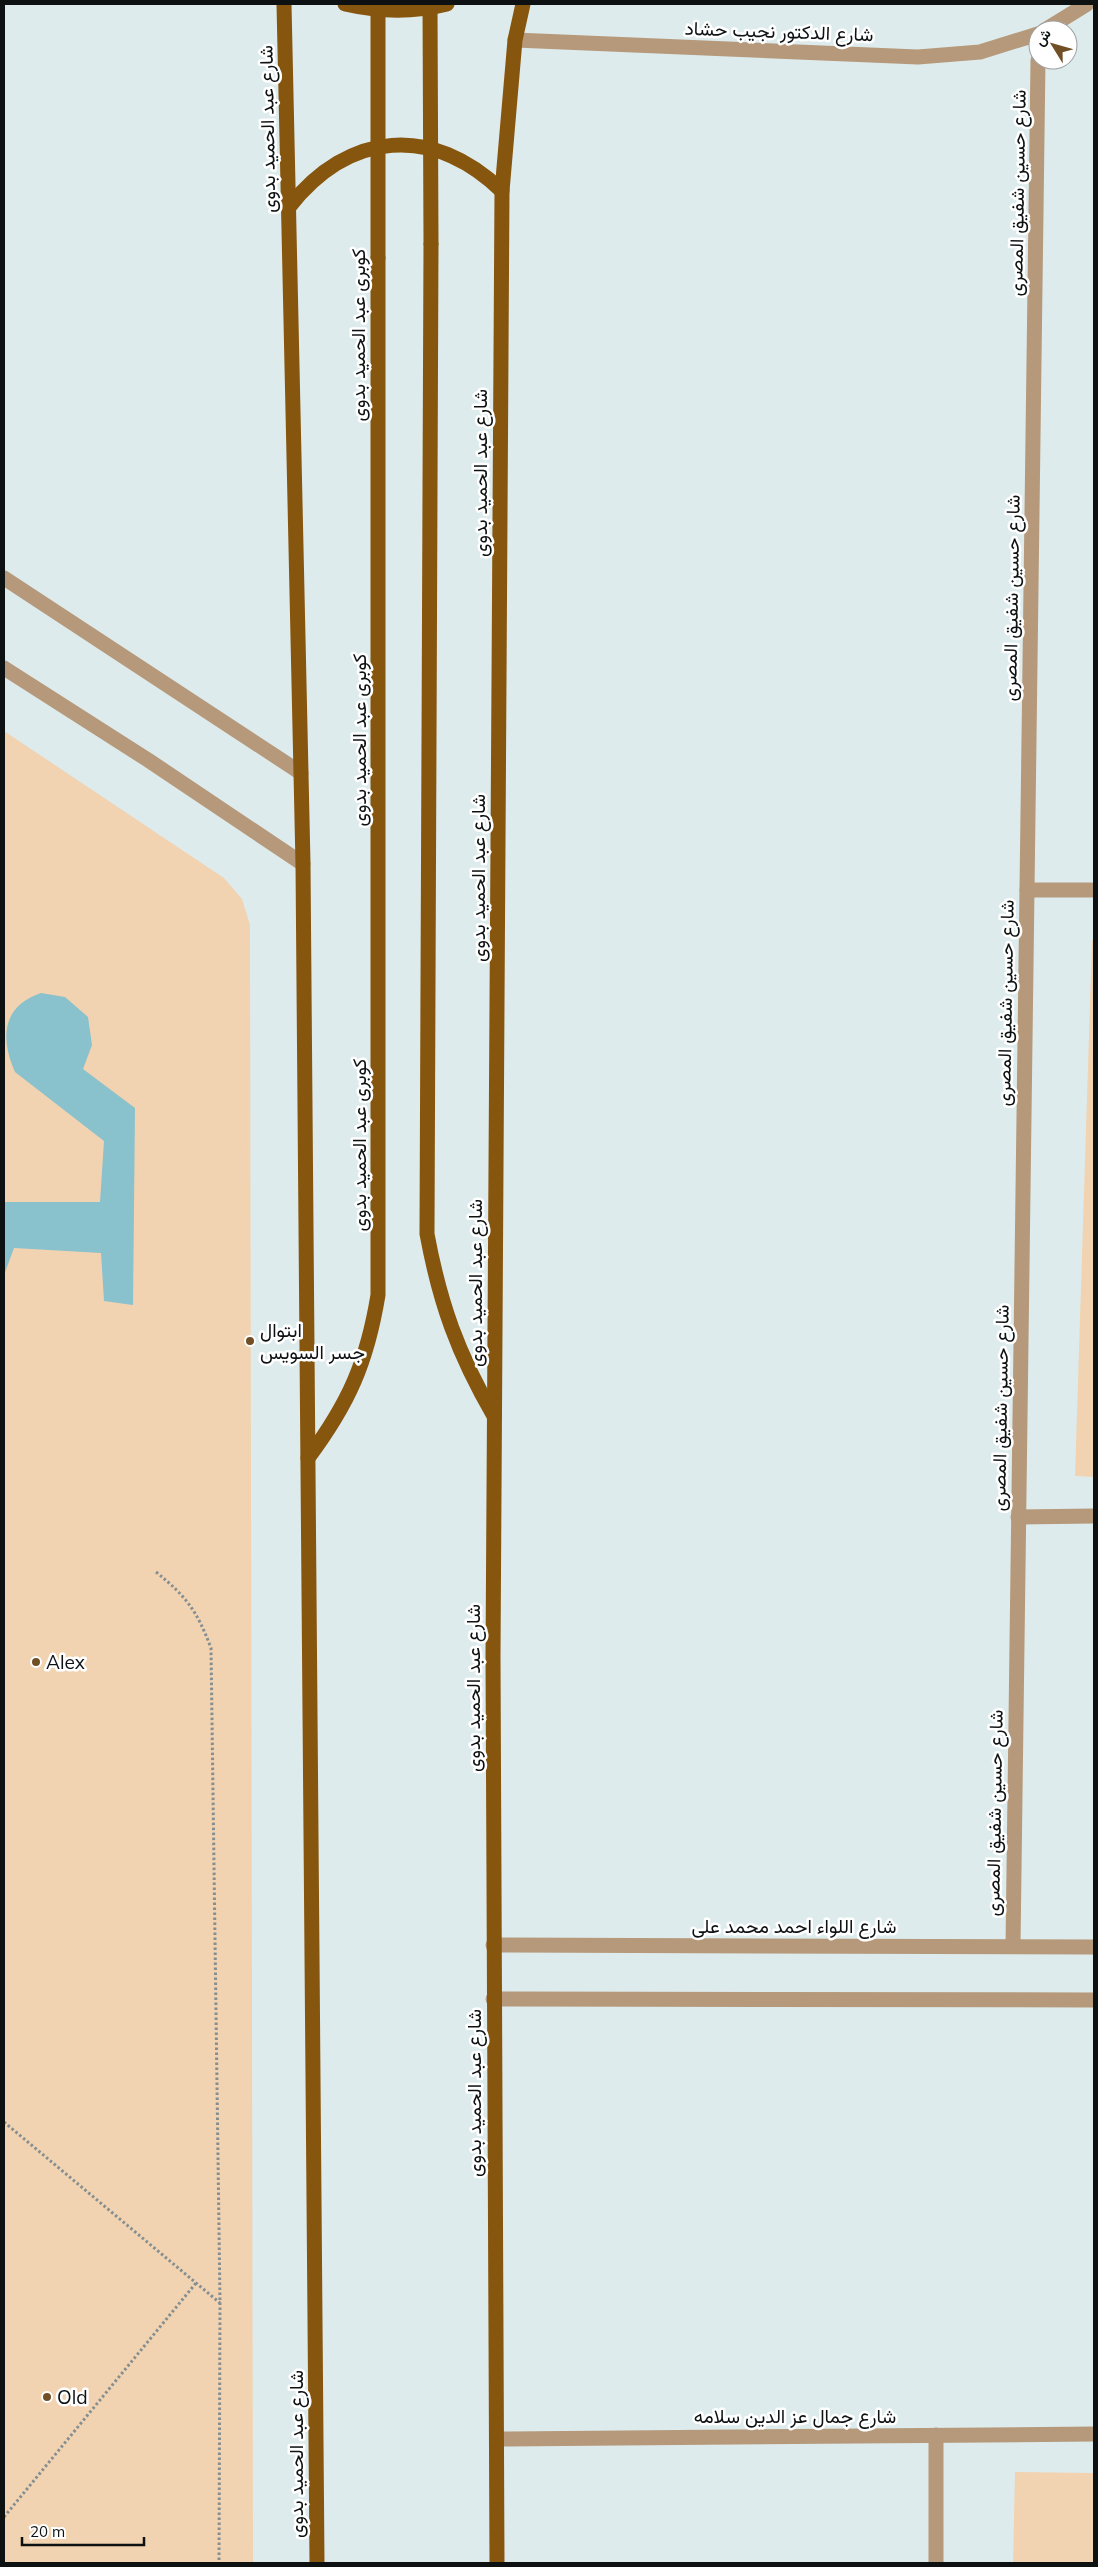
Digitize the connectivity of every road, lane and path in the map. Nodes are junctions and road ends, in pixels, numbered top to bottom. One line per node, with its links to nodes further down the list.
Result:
1 (284, 4): 13 (main road, شارع عبد الحميد بدوى)
2 (345, 4): 5 (main road)
3 (378, 4): 21 (main road, كوبرى عبد الحميد بدوى, bridge)
4 (430, 4): 20 (main road, bridge)
5 (447, 4)
6 (523, 4): 10 (main road, شارع عبد الحميد بدوى)
7 (1087, 4): 8 (street)
8 (1061, 20)
9 (1028, 37): 10 (street, شارع الدكتور نجيب حشاد)
10 (515, 40): 12 (main road, شارع عبد الحميد بدوى)
11 (1038, 70): 18 (street, شارع حسين شفيق المصرى)
12 (502, 191): 13 (main road); 20 (main road, شارع عبد الحميد بدوى)
13 (289, 207): 16 (main road, شارع عبد الحميد بدوى)
14 (4, 578): 16 (street)
15 (4, 668): 17 (street)
16 (300, 772): 17 (main road, شارع عبد الحميد بدوى)
17 (303, 864): 21 (main road, شارع عبد الحميد بدوى)
18 (1027, 890): 19 (street); 23 (street, شارع حسين شفيق المصرى)
19 (1094, 890)
20 (495, 1417): 25 (main road, شارع عبد الحميد بدوى)
21 (308, 1458): 38 (main road, شارع عبد الحميد بدوى)
22 (1094, 1516): 23 (street)
23 (1018, 1517): 26 (street, شارع حسين شفيق المصرى)
24 (156, 1572): 32 (path)
25 (493, 1945): 26 (street, شارع اللواء احمد محمد على); 28 (main road, شارع عبد الحميد بدوى)
26 (1013, 1946): 27 (street, شارع اللواء احمد محمد على)
27 (1094, 1947)
28 (494, 1999): 29 (street); 35 (main road, شارع عبد الحميد بدوى)
29 (1094, 2000)
30 (4, 2122): 31 (path)
31 (196, 2283): 32 (path); 36 (path)
32 (220, 2303): 37 (path)
33 (1094, 2434): 34 (street, شارع جمال عز الدين سلامه)
34 (936, 2435): 35 (street, شارع جمال عز الدين سلامه); 40 (street)
35 (497, 2439): 39 (main road, شارع عبد الحميد بدوى)
36 (4, 2517)
37 (219, 2563)
38 (317, 2563)
39 (497, 2563)
40 (936, 2563)

